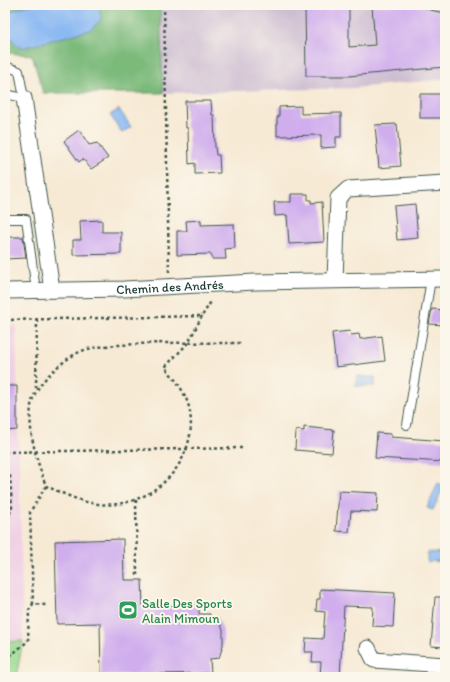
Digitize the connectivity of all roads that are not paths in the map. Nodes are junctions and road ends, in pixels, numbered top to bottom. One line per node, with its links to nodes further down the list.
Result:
1 (5, 66): 3 (lane)
2 (5, 94): 3 (lane)
3 (24, 98): 9 (street)
4 (445, 183): 7 (street)
5 (5, 219): 8 (lane)
6 (438, 279): 7 (street, Chemin des Andrés); 11 (lane)
7 (335, 280): 9 (street, Chemin des Andrés)
8 (36, 290): 9 (street, Chemin des Andrés); 10 (street, Chemin des Andrés)
9 (52, 290)
10 (5, 291)
11 (407, 425)
12 (368, 648): 13 (street)
13 (445, 665)

